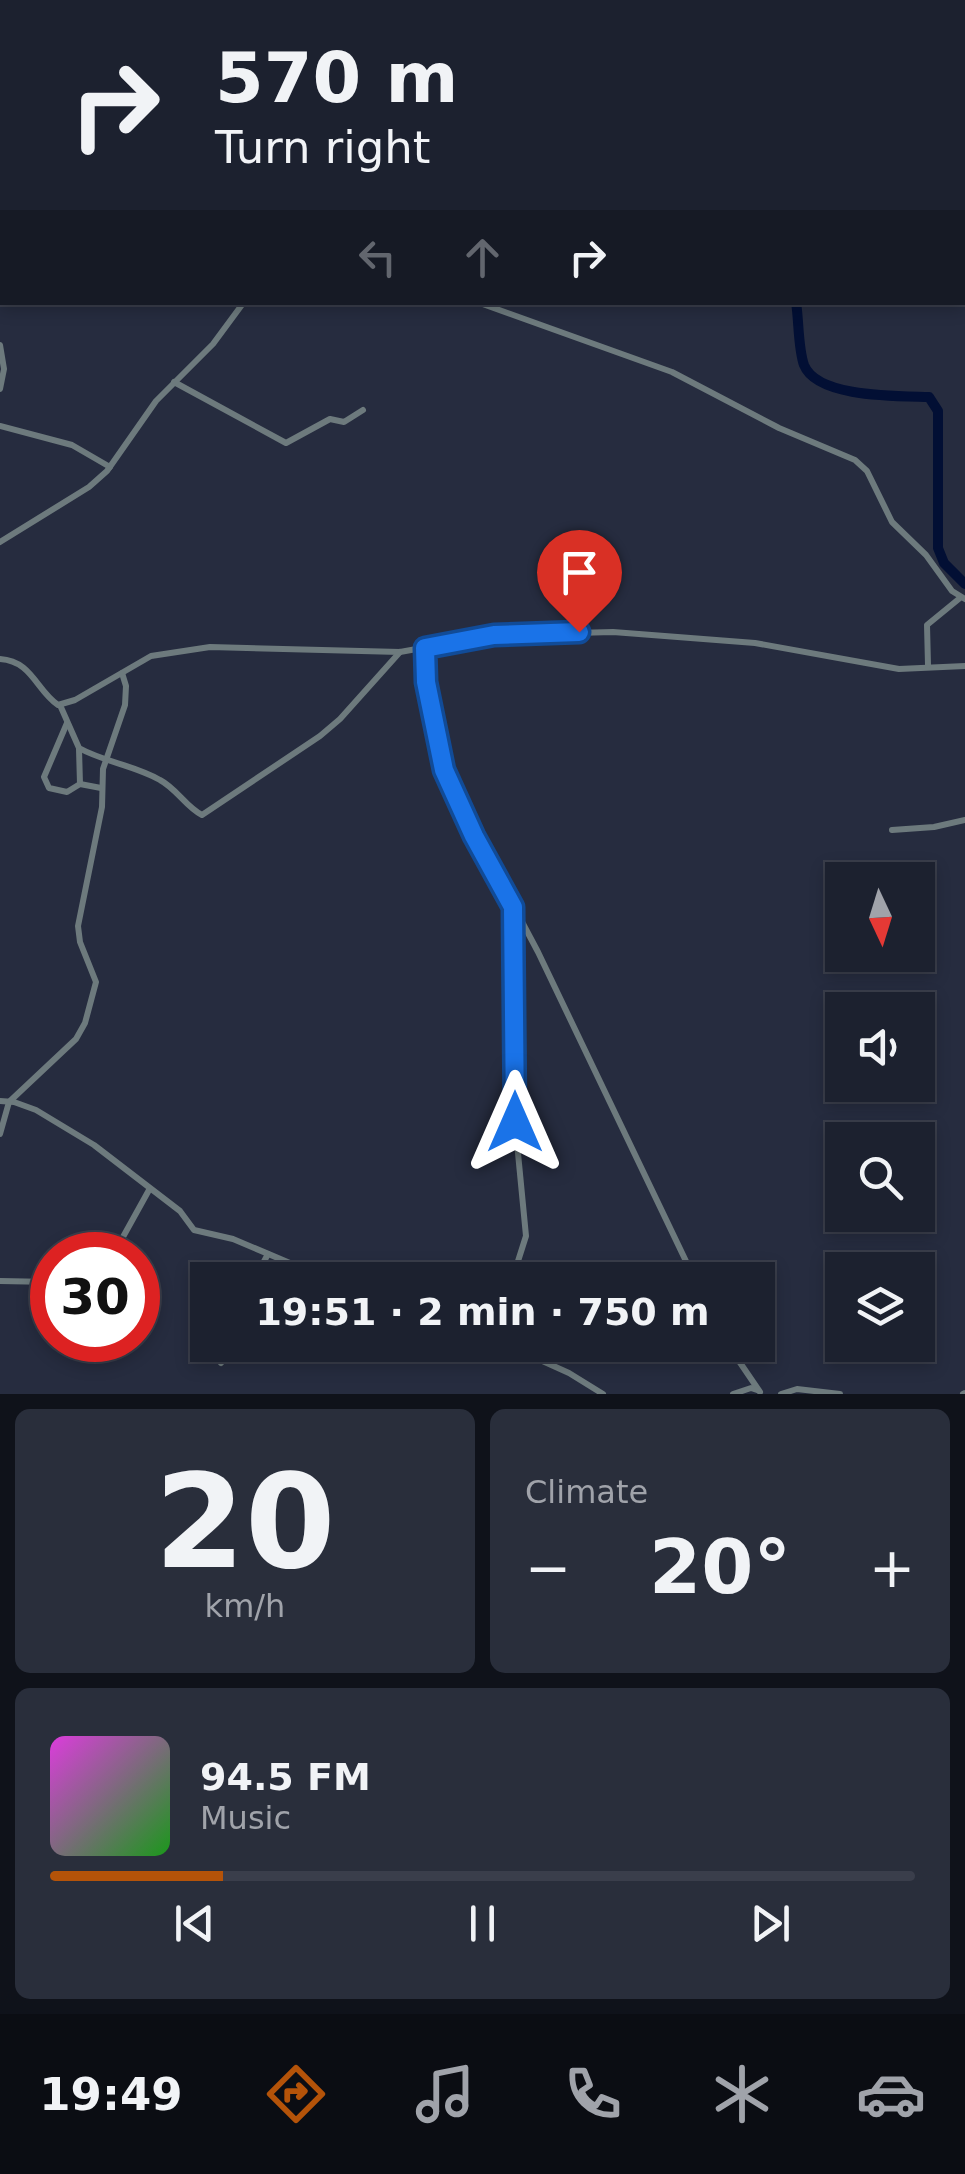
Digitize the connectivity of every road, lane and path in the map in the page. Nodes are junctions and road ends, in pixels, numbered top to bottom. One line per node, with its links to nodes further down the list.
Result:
1 (0, 49): 2 (street)
2 (0, 68)
3 (242, 305): 6 (street)
4 (485, 305): 12 (street)
5 (0, 345): 7 (street)
6 (174, 382): 8 (street); 10 (street)
7 (0, 388)
8 (363, 410)
9 (0, 426): 10 (street)
10 (110, 467): 11 (street)
11 (0, 542)
12 (963, 599): 16 (street)
13 (425, 648): 14 (street); 16 (street); 27 (street)
14 (400, 652): 18 (street); 22 (street)
15 (0, 659): 19 (street)
16 (928, 666): 17 (street)
17 (965, 666)
18 (122, 673): 19 (street); 22 (street)
19 (60, 705): 20 (street)
20 (67, 723): 21 (street); 23 (street)
21 (78, 748): 22 (street); 23 (street)
22 (107, 758): 24 (street)
23 (80, 784): 24 (street)
24 (101, 788): 28 (street)
25 (965, 820): 26 (street)
26 (892, 830)
27 (513, 907): 35 (street); 36 (street)
28 (4, 1101): 29 (street); 30 (street)
29 (0, 1134)
30 (149, 1190): 31 (street); 32 (street)
31 (126, 1232)
32 (268, 1254): 33 (street); 34 (street)
33 (264, 1262)
34 (287, 1262)
35 (518, 1262)
36 (686, 1262)
37 (0, 1281): 38 (street)
38 (30, 1282)
39 (543, 1362): 42 (street)
40 (740, 1362): 41 (street)
41 (761, 1393): 43 (street)
42 (603, 1394)
43 (733, 1394)
44 (780, 1394): 45 (street)
45 (840, 1394)

